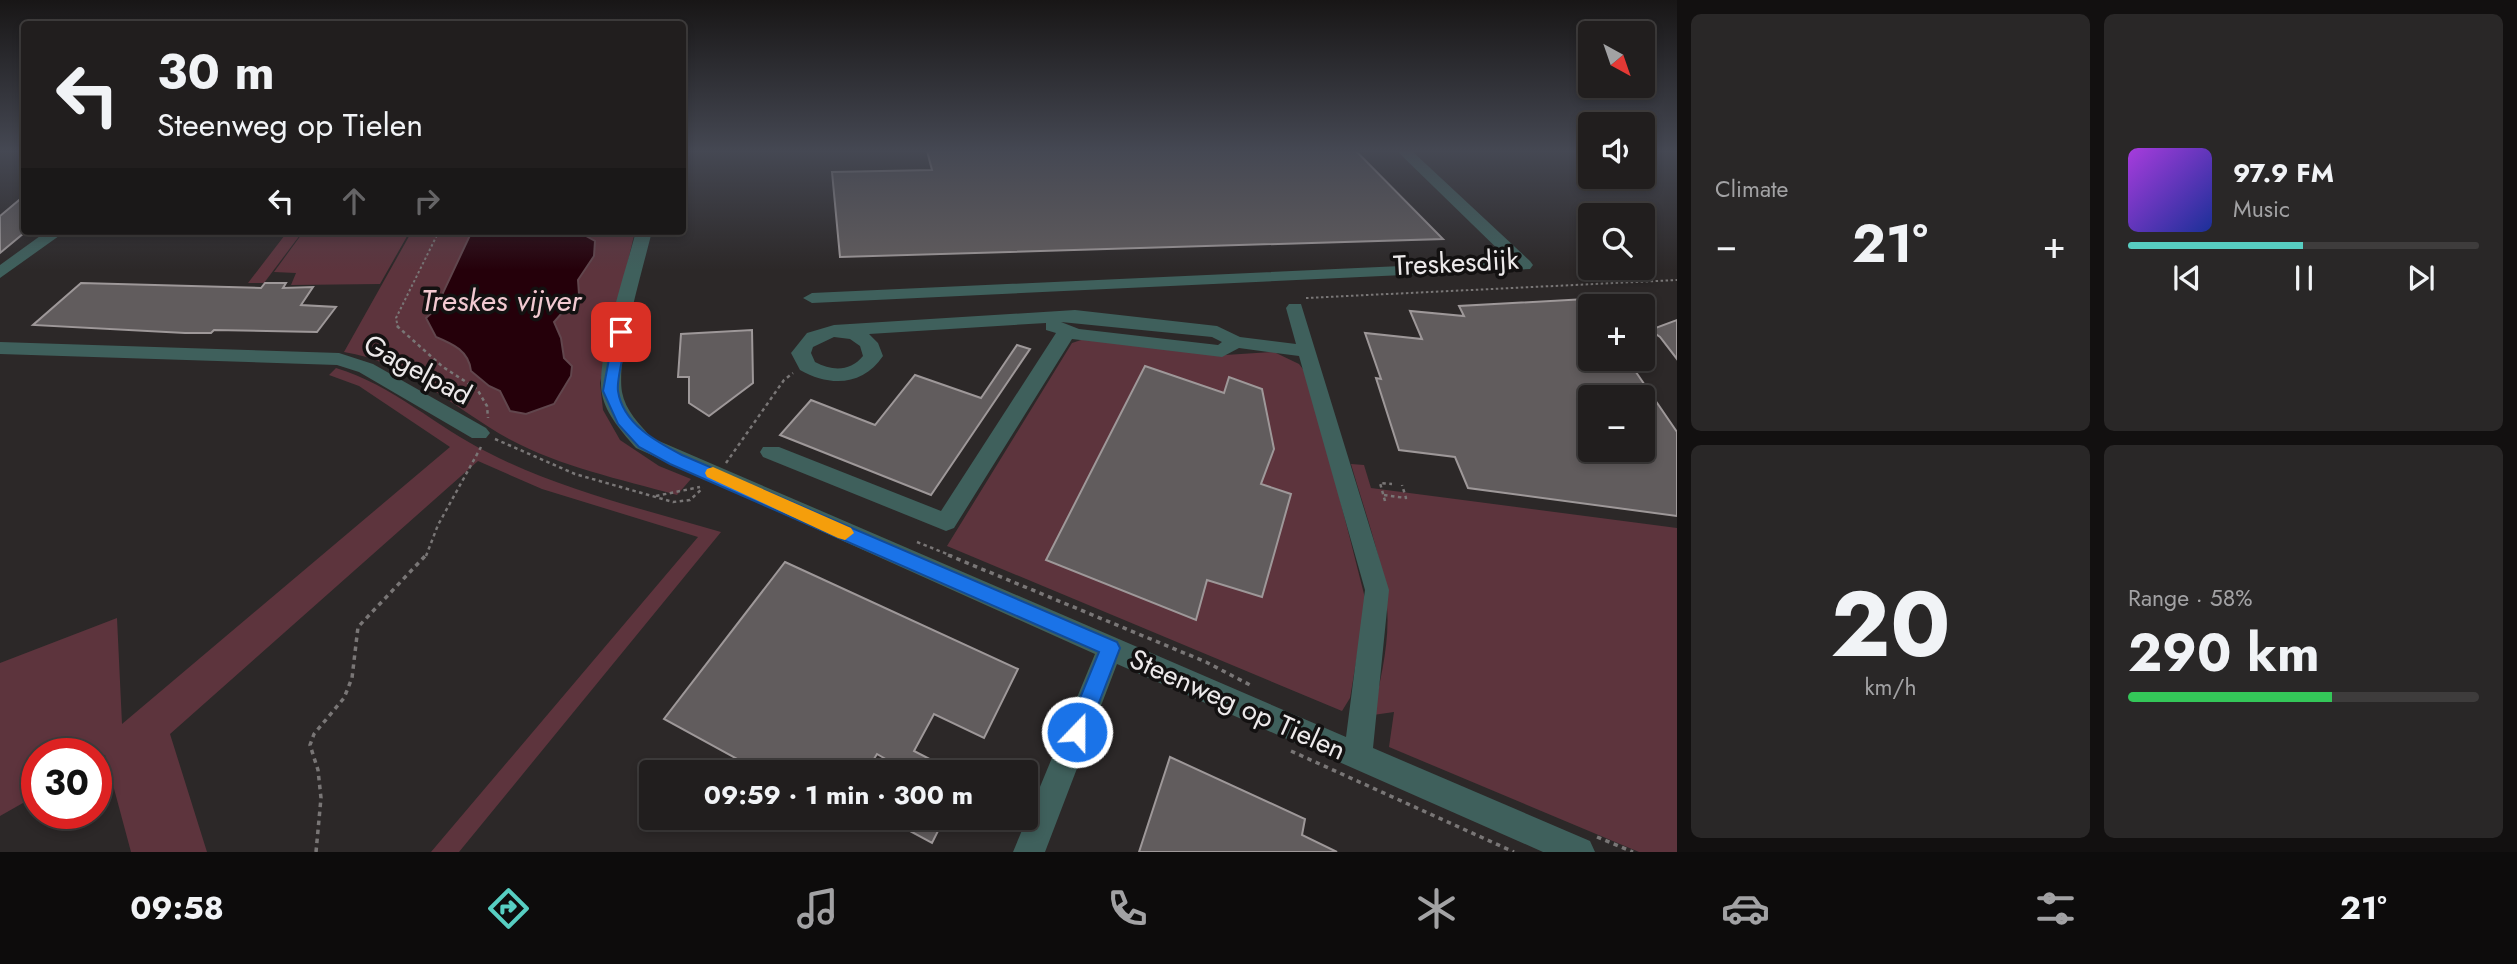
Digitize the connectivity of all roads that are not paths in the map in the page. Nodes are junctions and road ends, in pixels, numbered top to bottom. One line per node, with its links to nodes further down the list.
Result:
1 (1446, 191): 5 (street)
2 (52, 235): 4 (street)
3 (643, 235): 17 (street, Steenweg op Tielen)
4 (3, 269)
5 (812, 298)
6 (1295, 309): 14 (street)
7 (1031, 319): 8 (street); 10 (street); 11 (street)
8 (891, 327): 9 (street); 13 (street)
9 (834, 331): 13 (street); 13 (street)
10 (1067, 331): 11 (street); 16 (street)
11 (1235, 342): 14 (street)
12 (0, 348): 15 (street, Gagelpad)
13 (873, 349)
14 (1307, 351): 18 (street)
15 (483, 434)
16 (771, 452)
17 (1110, 648): 18 (street, Steenweg op Tielen); 19 (street)
18 (1358, 756): 20 (street, Steenweg op Tielen)
19 (1029, 852)
20 (1579, 852)

